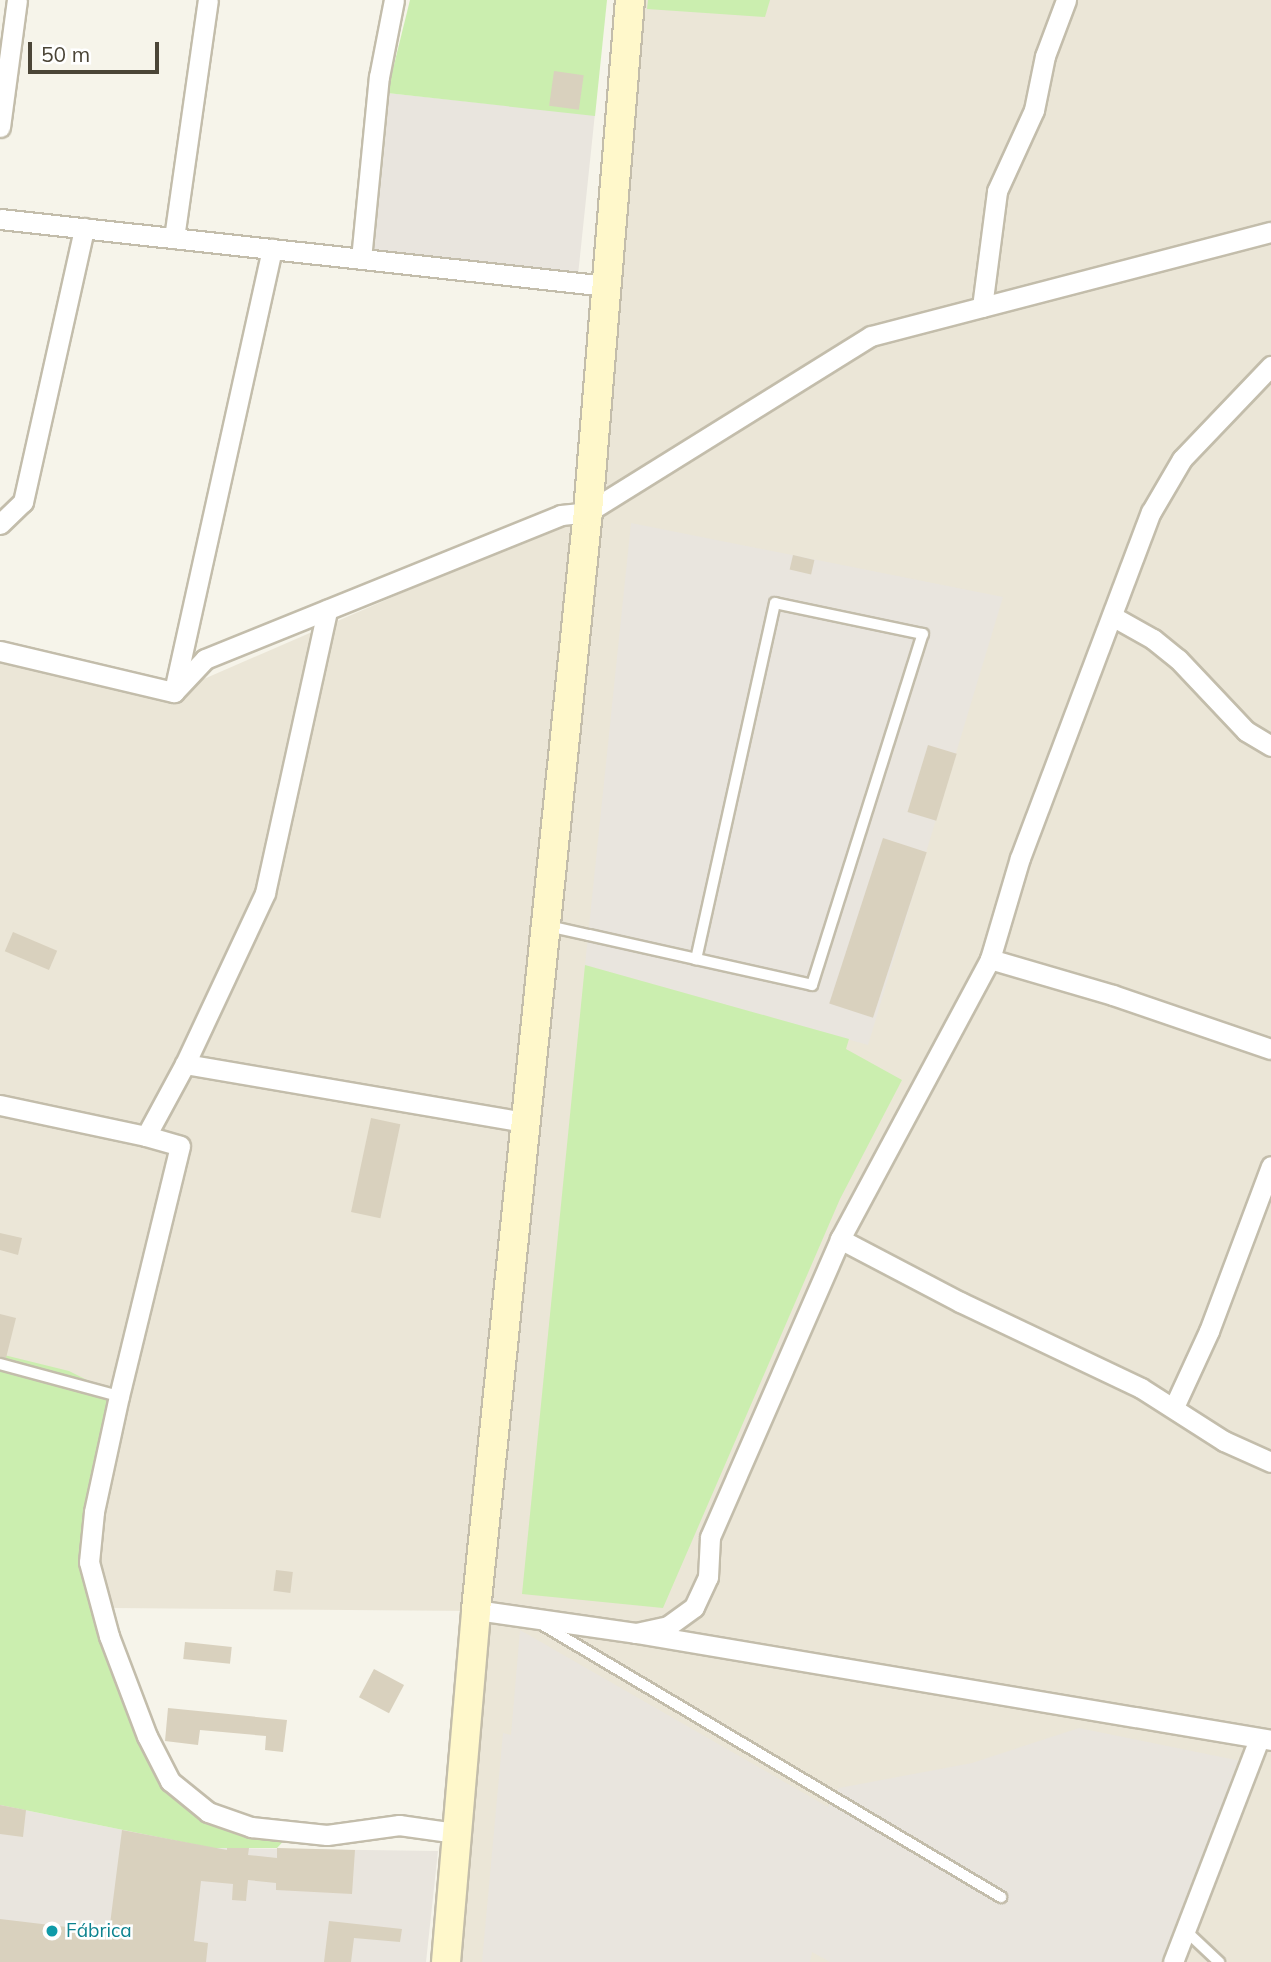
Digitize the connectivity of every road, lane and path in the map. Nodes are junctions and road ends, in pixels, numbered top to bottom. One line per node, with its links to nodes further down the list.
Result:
1 (17, 0): 6 (street)
2 (208, 0): 10 (street)
3 (394, 0): 12 (street)
4 (629, 0): 13 (street)
5 (1066, 0): 14 (street)
6 (0, 128)
7 (0, 219): 8 (street)
8 (84, 228): 10 (street); 17 (street)
9 (1271, 232): 14 (street)
10 (174, 238): 11 (street)
11 (272, 249): 12 (street); 21 (street)
12 (361, 259): 13 (street)
13 (607, 286): 16 (street)
14 (982, 307): 16 (street)
15 (1271, 366): 19 (street)
16 (588, 512): 18 (street); 23 (street)
17 (0, 524)
18 (327, 610): 21 (street); 27 (street)
19 (1112, 616): 22 (street); 25 (street)
20 (0, 651): 21 (street)
21 (174, 692)
22 (1271, 747)
23 (546, 925): 24 (lane); 29 (street)
24 (696, 959): 24 (lane)
25 (990, 959): 26 (street); 33 (street)
26 (1271, 1049)
27 (185, 1064): 29 (street); 30 (street)
28 (0, 1105): 30 (street)
29 (526, 1122): 38 (street)
30 (146, 1136): 35 (street)
31 (1271, 1166): 32 (street)
32 (1264, 1210): 36 (street)
33 (840, 1239): 36 (street); 40 (street)
34 (0, 1364): 35 (lane)
35 (119, 1396): 42 (street)
36 (1174, 1407): 37 (street)
37 (1271, 1462)
38 (476, 1611): 39 (street); 42 (street)
39 (534, 1619): 40 (street); 43 (lane)
40 (636, 1633): 41 (street)
41 (1265, 1740): 44 (street)
42 (456, 1833): 45 (street)
43 (1001, 1897)
44 (1185, 1930): 46 (street); 47 (lane)
45 (446, 1962)
46 (1172, 1962)
47 (1219, 1962)

